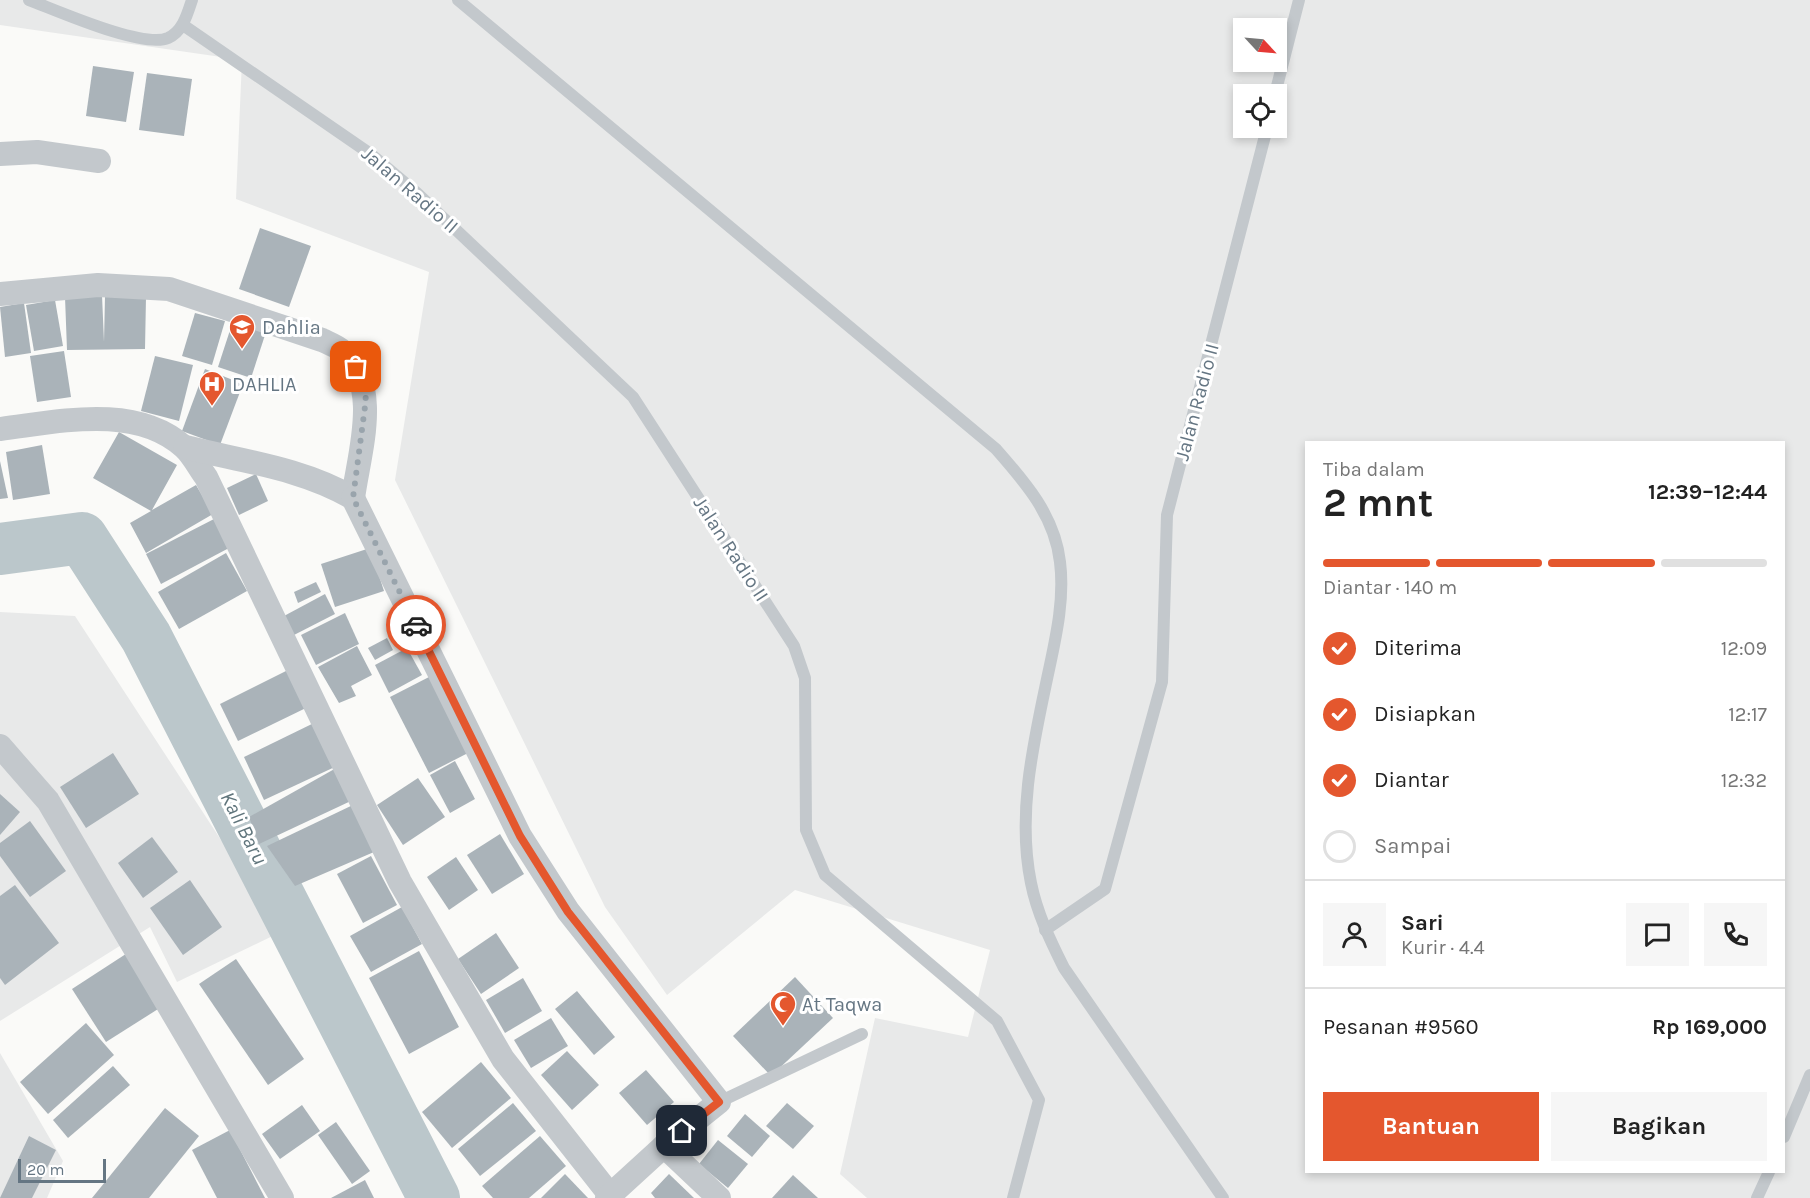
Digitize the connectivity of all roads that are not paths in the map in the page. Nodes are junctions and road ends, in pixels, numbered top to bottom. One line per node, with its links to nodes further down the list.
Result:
1 (29, 0): 5 (lane)
2 (192, 0): 5 (lane)
3 (458, 0): 15 (lane)
4 (1299, 0): 6 (lane)
5 (183, 25): 25 (lane, Jalan Radio II)
6 (1278, 84)
7 (1264, 138): 15 (lane, Jalan Radio II)
8 (0, 154): 9 (street)
9 (99, 161)
10 (0, 294): 13 (street)
11 (0, 429): 12 (street)
12 (185, 447): 13 (street); 22 (street)
13 (353, 498): 18 (street)
14 (0, 746): 23 (street)
15 (1045, 930): 26 (lane)
16 (862, 1034): 18 (lane)
17 (1810, 1076): 19 (lane)
18 (719, 1102): 20 (street)
19 (1785, 1135)
20 (664, 1146): 22 (street); 24 (street)
21 (1768, 1173): 27 (lane)
22 (608, 1197)
23 (282, 1198)
24 (719, 1198)
25 (1013, 1198)
26 (1224, 1198)
27 (1757, 1198)

